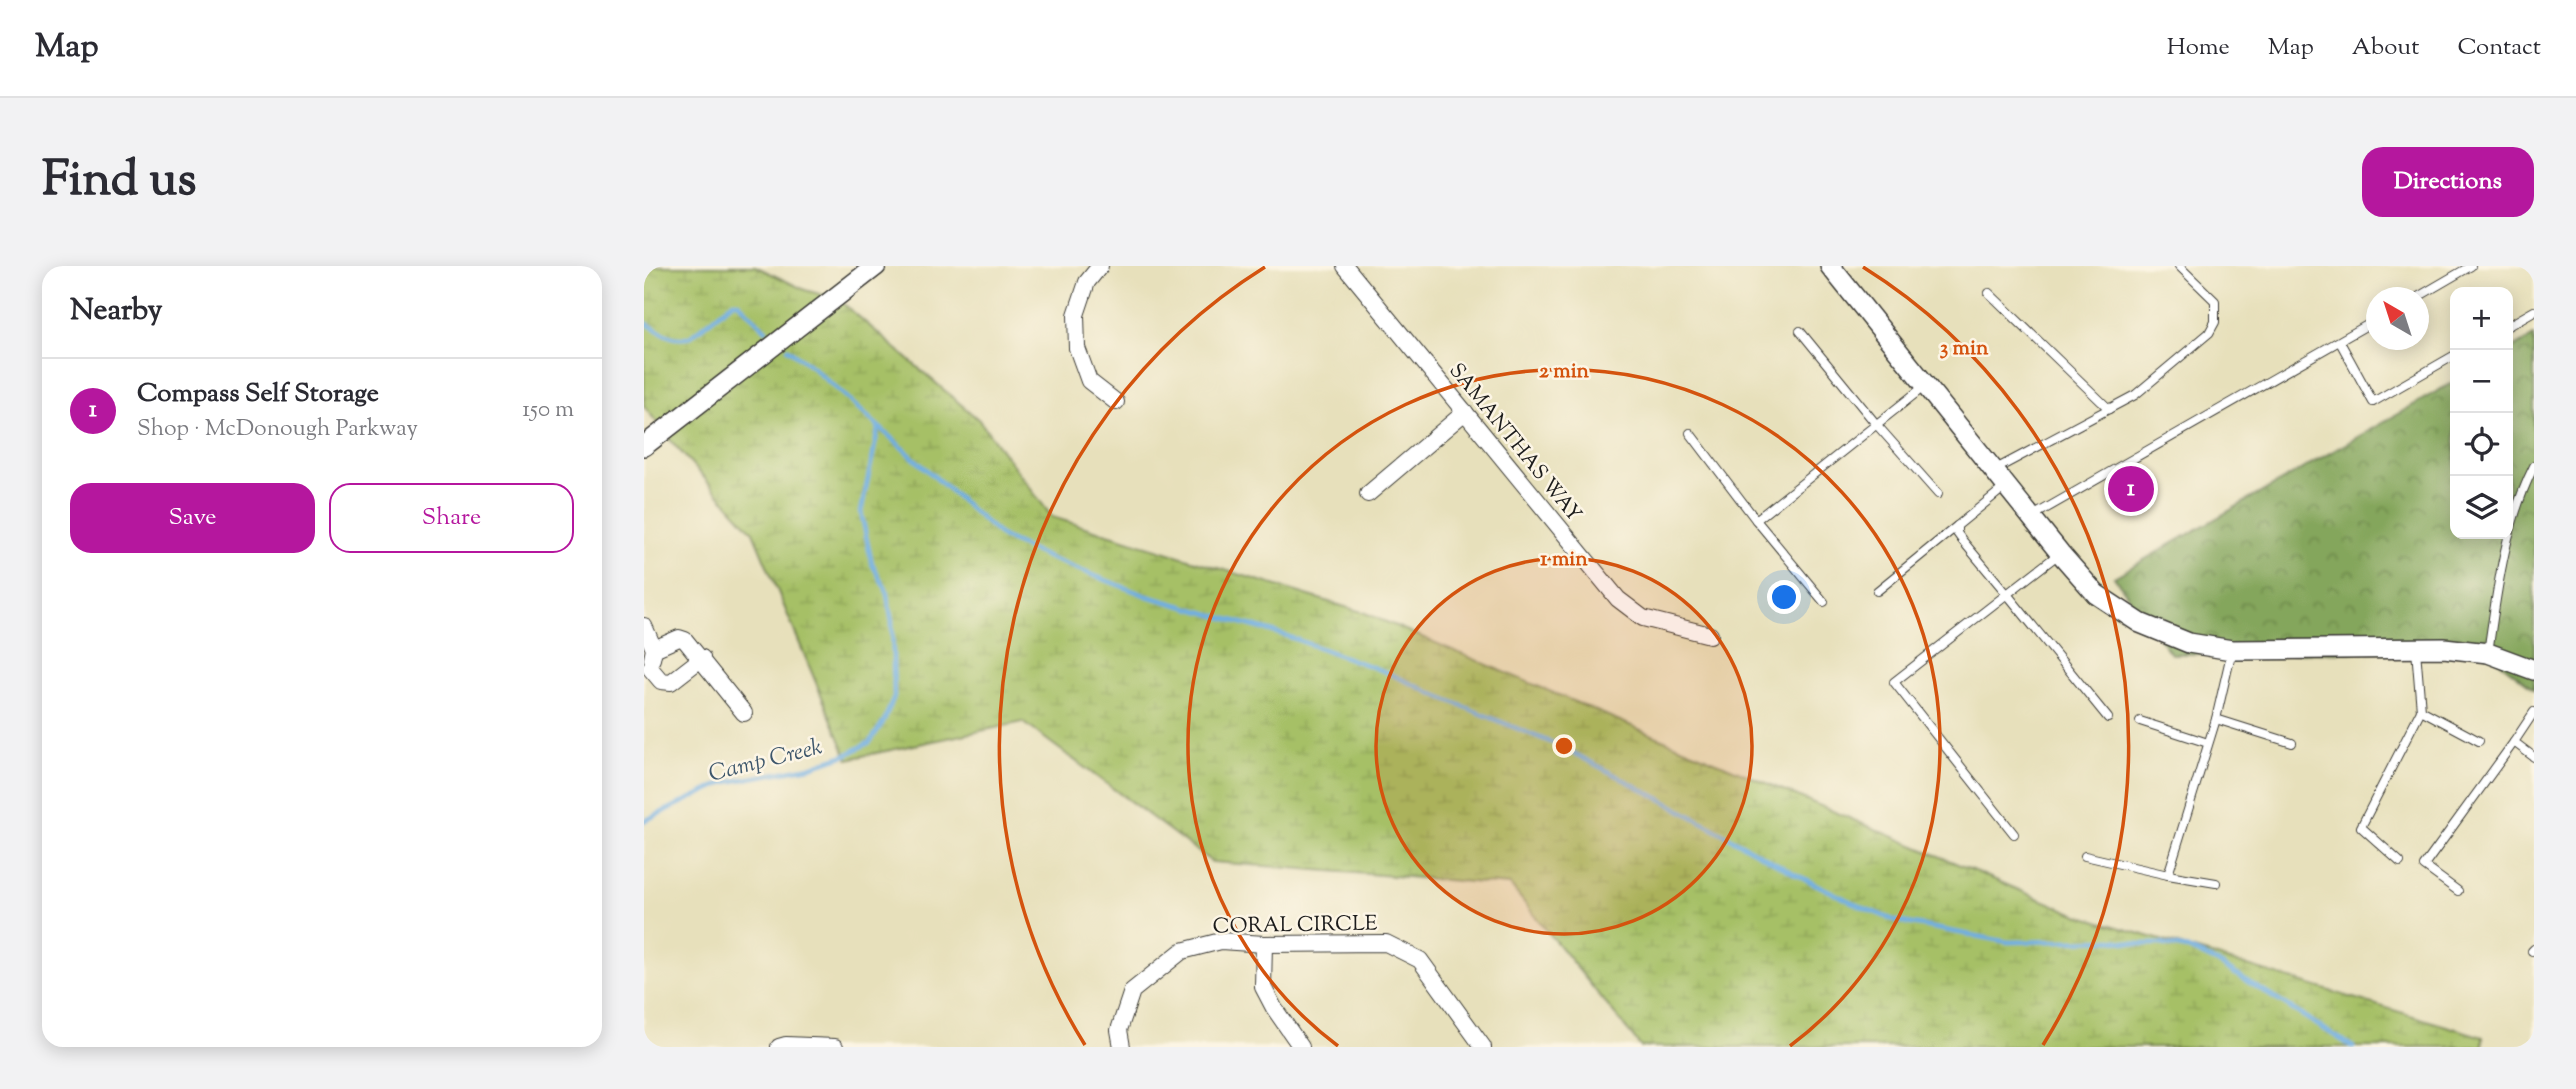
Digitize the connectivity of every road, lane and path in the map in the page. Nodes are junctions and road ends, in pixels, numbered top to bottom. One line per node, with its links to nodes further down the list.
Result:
1 (876, 266): 21 (street)
2 (1100, 266): 16 (street)
3 (1345, 266): 18 (street, SAMANTHAS WAY)
4 (1829, 266): 15 (street)
5 (2179, 266): 17 (lane)
6 (2472, 266): 7 (lane)
7 (2429, 291)
8 (1989, 293): 17 (lane)
9 (2534, 311): 10 (lane)
10 (2513, 323)
11 (2366, 326): 13 (lane)
12 (1800, 331): 19 (lane)
13 (2340, 342): 14 (lane); 26 (lane)
14 (2450, 358)
15 (1926, 385): 19 (lane); 23 (street)
16 (1116, 402)
17 (2109, 409): 23 (lane)
18 (1465, 412): 24 (street); 34 (street, SAMANTHAS WAY)
19 (1876, 424): 25 (lane); 27 (lane)
20 (1690, 433): 27 (lane)
21 (644, 446)
22 (2534, 467): 38 (lane)
23 (2000, 478): 26 (street); 28 (lane)
24 (1368, 494)
25 (1938, 494)
26 (2031, 517): 29 (street)
27 (1756, 520): 32 (lane)
28 (1957, 526): 30 (lane); 31 (lane)
29 (2060, 553): 31 (lane); 37 (street)
30 (1877, 591)
31 (2007, 594): 45 (lane); 53 (lane)
32 (1824, 601)
33 (644, 626): 36 (street)
34 (1710, 635)
35 (2416, 647): 37 (street); 38 (street); 42 (lane)
36 (654, 649): 39 (street); 41 (street)
37 (2232, 650): 46 (lane)
38 (2488, 653): 40 (street)
39 (702, 658): 41 (street); 44 (street)
40 (2534, 670)
41 (647, 672)
42 (2421, 710): 48 (lane); 55 (lane)
43 (2534, 712): 49 (lane)
44 (744, 713)
45 (2109, 718)
46 (2216, 719): 50 (lane); 51 (lane)
47 (2140, 721): 50 (lane)
48 (2479, 741)
49 (2514, 741): 52 (lane); 58 (lane)
50 (2208, 743): 56 (lane)
51 (2292, 743)
52 (2534, 757)
53 (2014, 834)
54 (2085, 856): 56 (lane)
55 (2400, 862)
56 (2168, 875): 57 (lane)
57 (2216, 883)
58 (2458, 891)
59 (1264, 944): 62 (street, CORAL CIRCLE); 63 (street); 64 (street, CORAL CIRCLE)
60 (779, 1047): 61 (street)
61 (835, 1047)
62 (1122, 1047)
63 (1301, 1047)
64 (1483, 1047)

